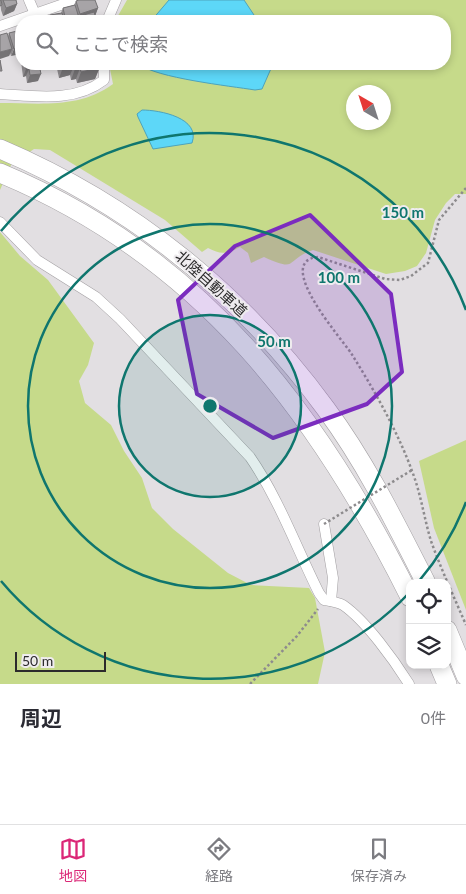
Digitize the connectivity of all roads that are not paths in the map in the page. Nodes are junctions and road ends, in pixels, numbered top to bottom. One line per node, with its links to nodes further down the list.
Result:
1 (29, 0): 4 (street)
2 (75, 0): 4 (street)
3 (116, 0): 6 (street)
4 (34, 14): 5 (street)
5 (31, 15)
6 (110, 15)
7 (15, 21): 8 (street)
8 (0, 26)
9 (104, 70): 10 (street)
10 (0, 94)
11 (0, 149): 15 (highway, 北陸自動車道)
12 (0, 173): 16 (highway, 北陸自動車道)
13 (0, 222): 17 (street)
14 (324, 524): 17 (street)
15 (424, 579)
16 (406, 589)
17 (328, 601): 21 (street)
18 (451, 640): 20 (highway)
19 (441, 669): 22 (highway)
20 (466, 676)
21 (409, 684)
22 (447, 684)

